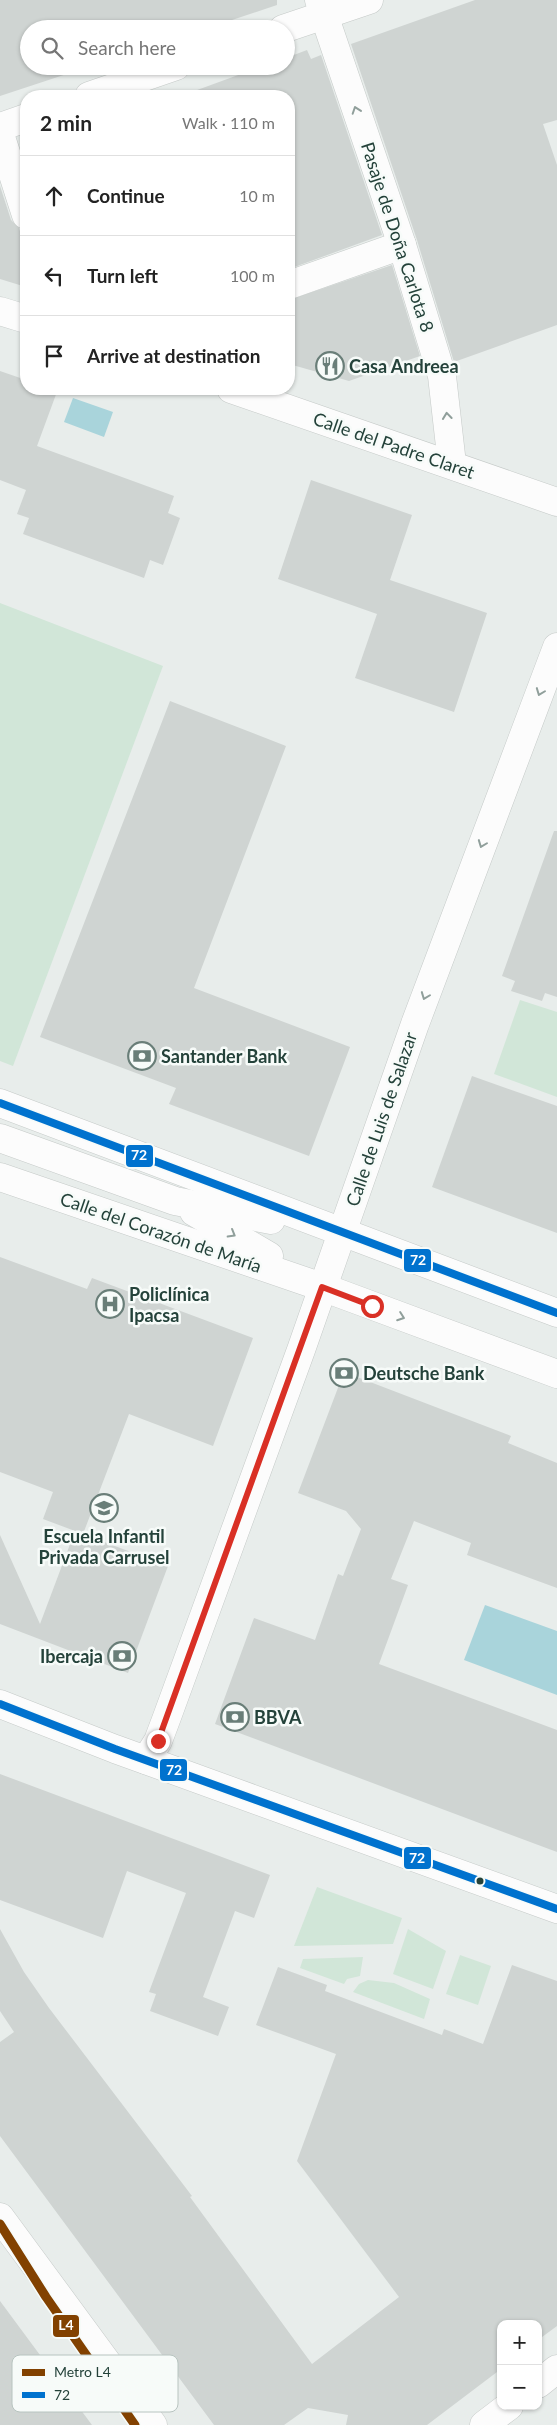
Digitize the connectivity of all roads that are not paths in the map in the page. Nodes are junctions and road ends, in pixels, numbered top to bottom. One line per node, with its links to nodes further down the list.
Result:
1 (368, 0): 2 (street)
2 (321, 7): 3 (street); 10 (street, Pasaje de Doña Carlota 8, one-way to 2)
3 (295, 22)
4 (150, 75): 5 (street)
5 (106, 90)
6 (20, 120): 7 (street)
7 (0, 127)
8 (0, 134): 9 (street)
9 (20, 196)
10 (402, 246): 11 (street); 15 (street, Pasaje de Doña Carlota 8, one-way to 10)
11 (295, 283)
12 (0, 310): 13 (street)
13 (20, 317)
14 (249, 395): 15 (street, Calle del Padre Claret)
15 (452, 464): 16 (street, Calle del Padre Claret)
16 (557, 502)
17 (557, 647): 22 (street, Calle de Luis de Salazar, one-way to 22)
18 (0, 1103): 22 (street, Calle del Corazón de María)
19 (0, 1138): 21 (street, Calle del Corazón de María)
20 (0, 1177): 23 (street, Calle del Corazón de María)
21 (175, 1201): 22 (street, Calle del Corazón de María); 23 (street, Calle del Corazón de María, one-way to 23)
22 (342, 1233): 23 (street, Calle de Luis de Salazar); 24 (street, Calle del Corazón de María)
23 (322, 1287): 25 (street, Calle del Corazón de María, one-way to 25); 27 (street, Calle de Luis de Salazar)
24 (557, 1313)
25 (557, 1374)
26 (0, 1704): 27 (street)
27 (146, 1760): 28 (street)
28 (557, 1909)
29 (0, 2217): 30 (street)
30 (102, 2355)
31 (557, 2369): 32 (street)
32 (542, 2381)
33 (504, 2410): 36 (street)
34 (143, 2412): 35 (street)
35 (153, 2425)
36 (484, 2425)

